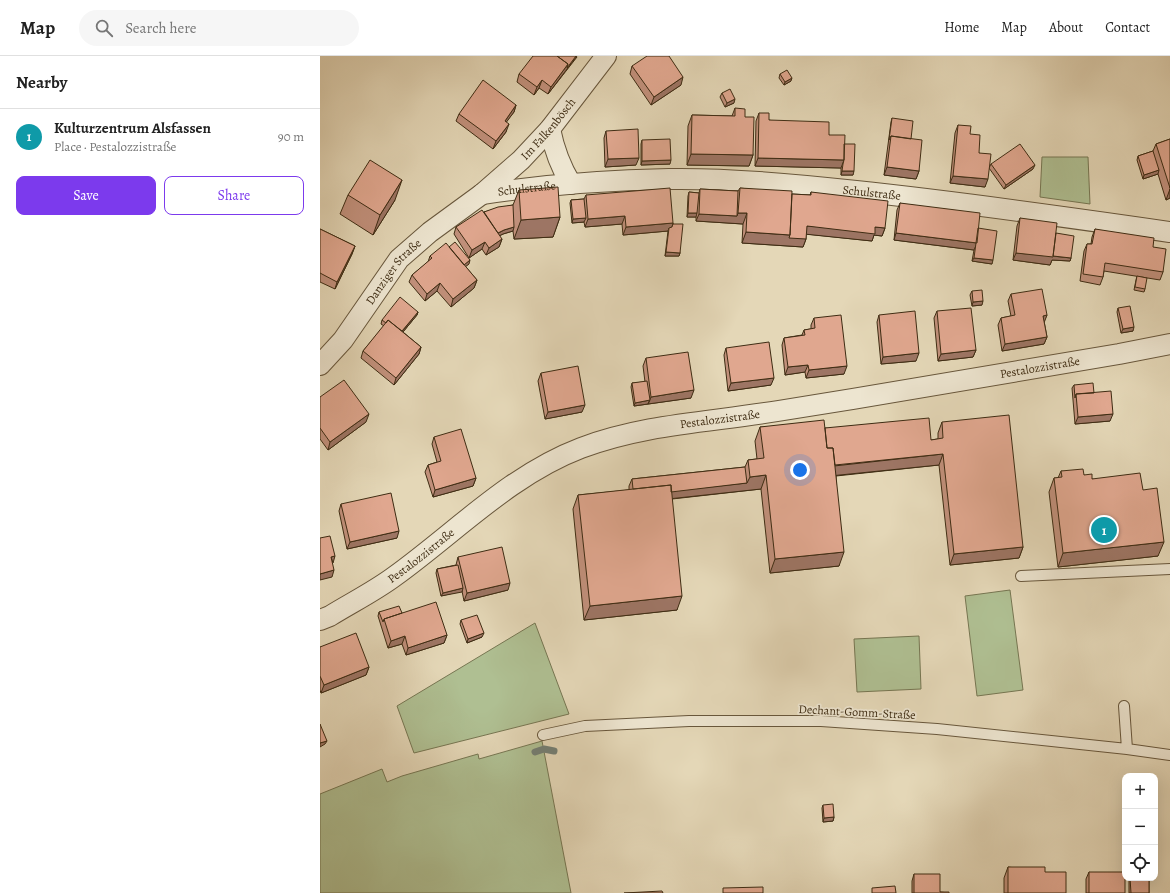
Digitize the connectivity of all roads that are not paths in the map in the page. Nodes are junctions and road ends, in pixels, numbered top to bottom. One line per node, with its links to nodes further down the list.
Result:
1 (606, 56): 2 (street, Im Falkenbösch)
2 (550, 129): 3 (street, Schulstraße); 4 (street, Im Falkenbösch)
3 (571, 184): 4 (street, Schulstraße); 5 (street, Schulstraße)
4 (482, 194): 7 (street, Danziger Straße)
5 (1170, 232)
6 (1170, 344): 10 (street, Pestalozzistraße)
7 (320, 365)
8 (1170, 569): 9 (lane)
9 (1021, 576)
10 (320, 620)
11 (1124, 706): 13 (lane)
12 (543, 735): 13 (lane, Dechant-Gomm-Straße)
13 (1127, 749): 14 (lane, Dechant-Gomm-Straße)
14 (1170, 755)

